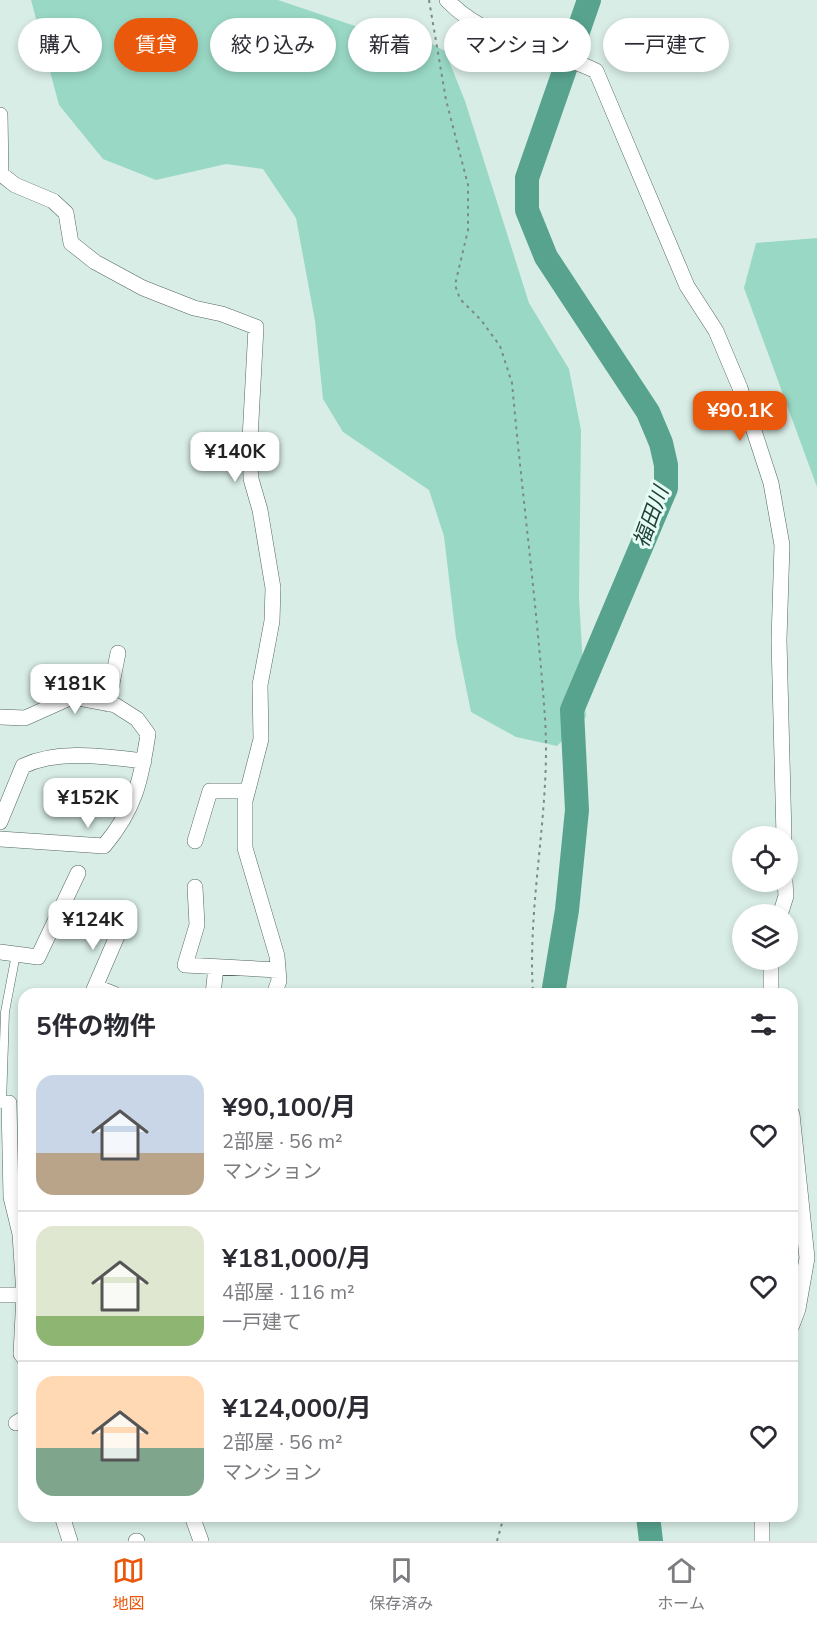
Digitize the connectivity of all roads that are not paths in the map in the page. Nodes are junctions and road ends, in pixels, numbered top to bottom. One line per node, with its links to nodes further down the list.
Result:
1 (447, 0): 9 (street)
2 (0, 115): 7 (street)
3 (118, 653): 4 (street)
4 (108, 704): 5 (street); 6 (street)
5 (0, 717)
6 (144, 761): 8 (street); 10 (street)
7 (247, 791): 11 (street); 18 (street)
8 (0, 822)
9 (784, 826)
10 (0, 839)
11 (195, 841)
12 (78, 873): 16 (street)
13 (195, 887): 17 (street)
14 (124, 920): 20 (street)
15 (0, 952): 16 (street)
16 (16, 954): 24 (lane)
17 (216, 968): 18 (street); 21 (street)
18 (278, 970): 22 (street)
19 (771, 970): 23 (street)
20 (95, 988)
21 (214, 988)
22 (276, 988)
23 (771, 988)
24 (9, 1103): 25 (street)
25 (5, 1169): 27 (street)
26 (798, 1172): 31 (street)
27 (6, 1201): 28 (street)
28 (18, 1226)
29 (0, 1295): 30 (street)
30 (18, 1295)
31 (798, 1309)
32 (64, 1522): 35 (street)
33 (194, 1522): 36 (street)
34 (762, 1522): 37 (street)
35 (70, 1541)
36 (201, 1541)
37 (762, 1541)

